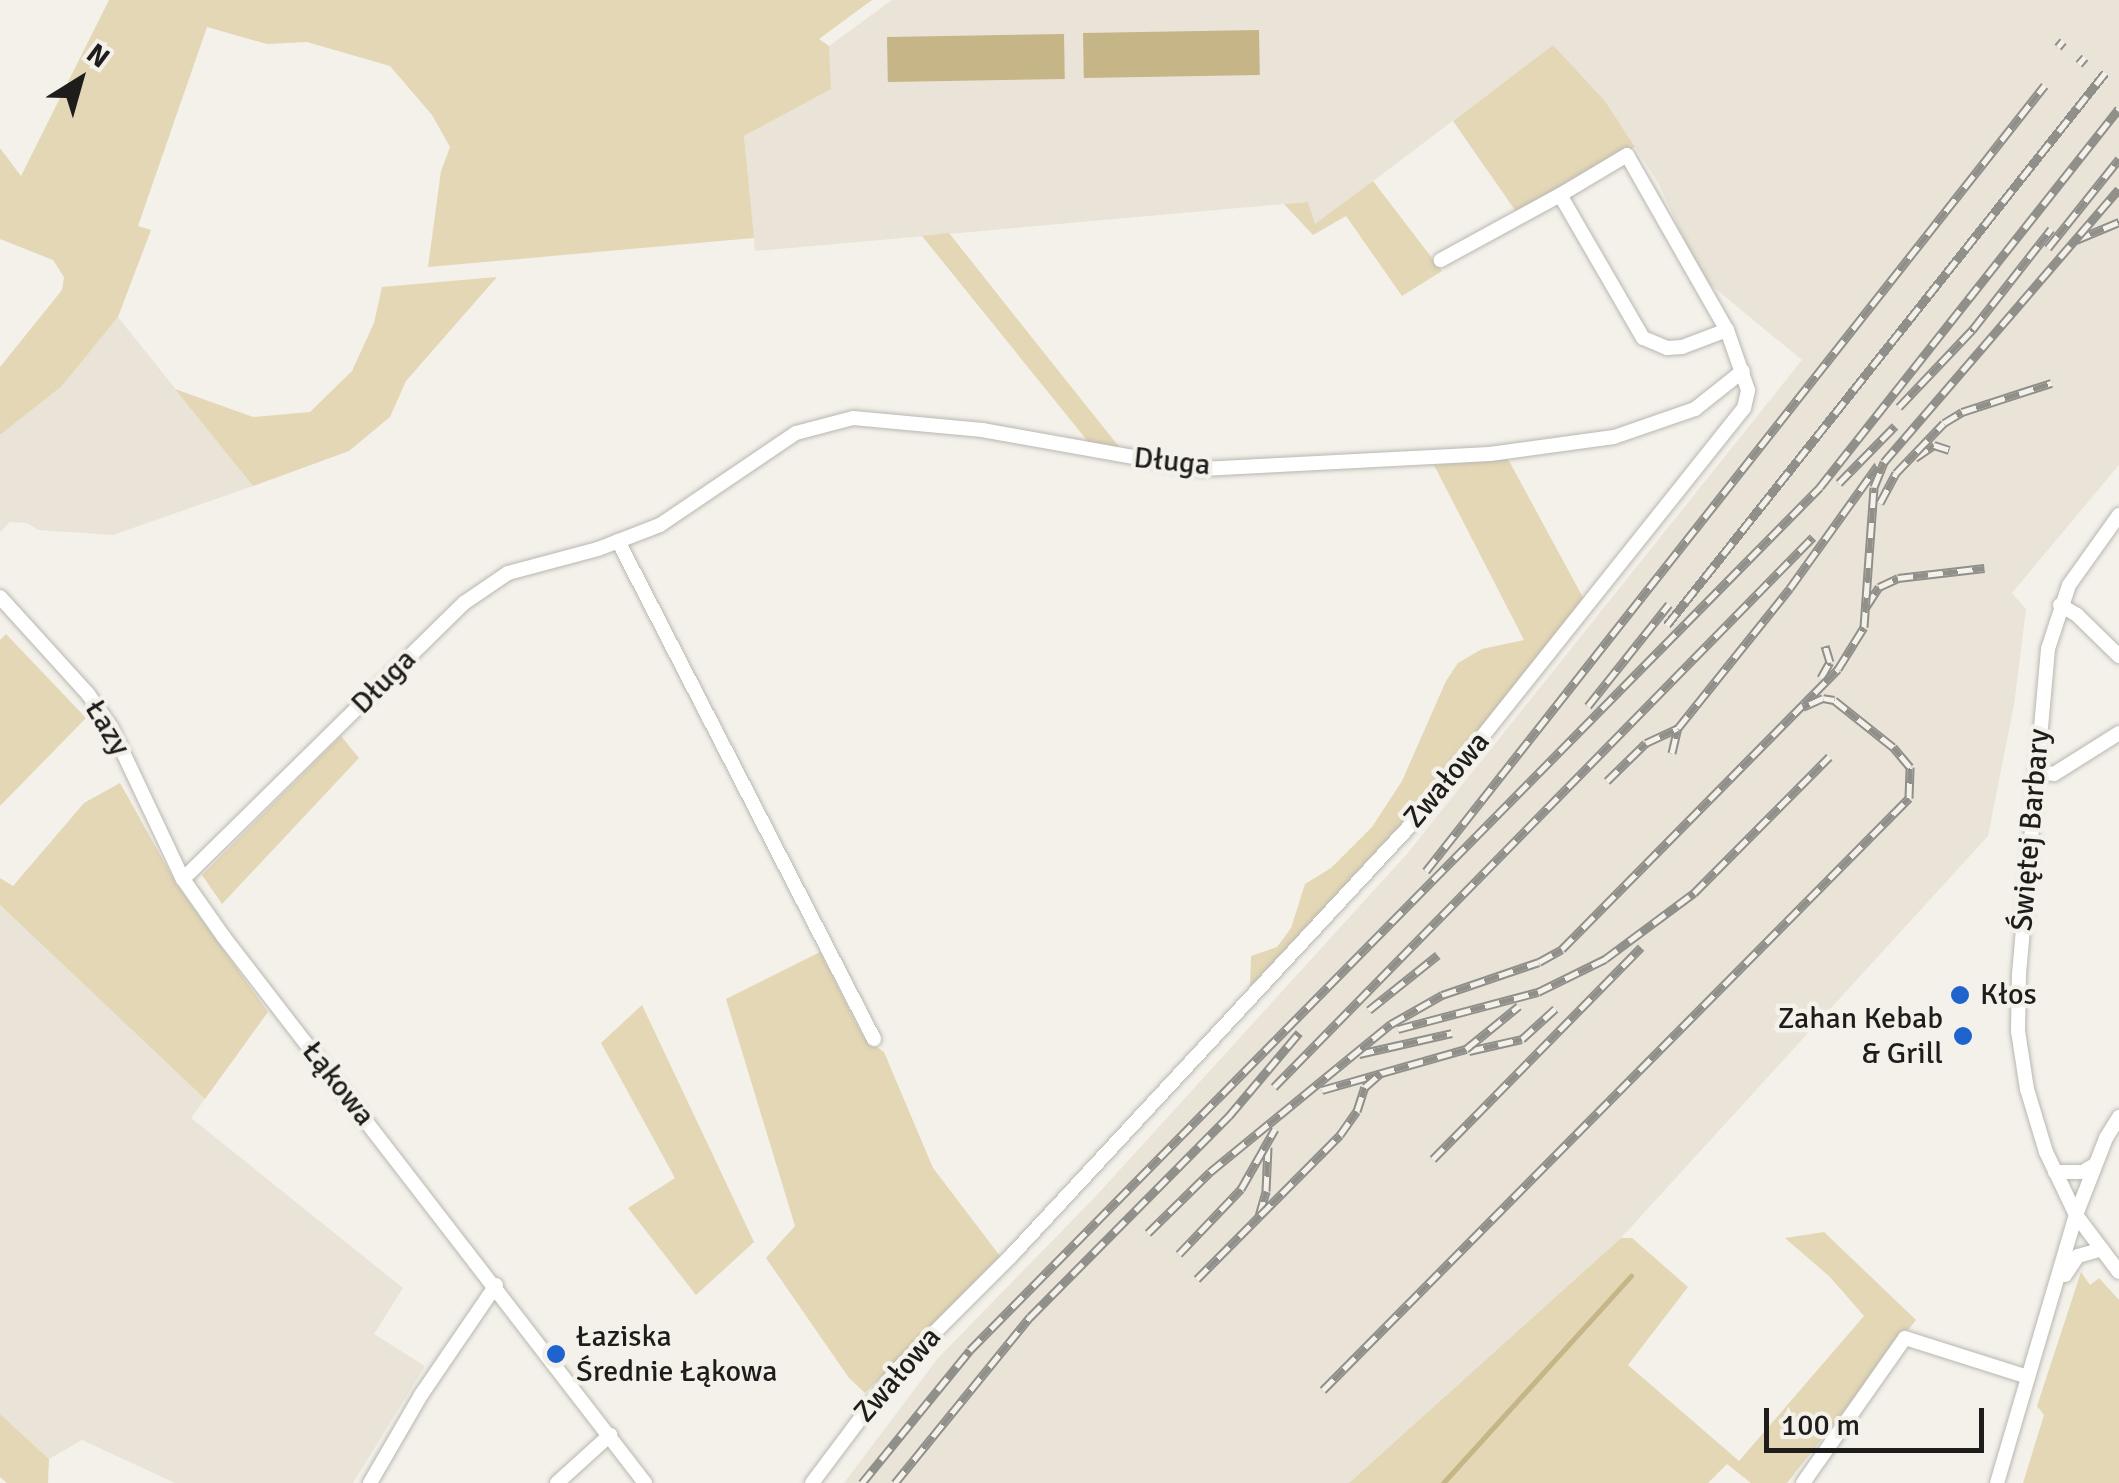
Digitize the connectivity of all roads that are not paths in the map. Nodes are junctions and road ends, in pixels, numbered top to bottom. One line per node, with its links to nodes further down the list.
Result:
1 (1560, 195): 2 (street); 3 (street); 3 (street)
2 (1441, 260)
3 (1727, 330): 4 (street)
4 (1744, 371): 6 (street, Długa); 27 (street, Zwałowa)
5 (2119, 515): 8 (street, Świętej Barbary)
6 (618, 541): 12 (street, Długa); 13 (street)
7 (0, 597): 12 (street, Łazy)
8 (2060, 604): 9 (street); 11 (street, Świętej Barbary)
9 (2119, 656)
10 (2119, 733): 11 (street)
11 (2036, 772): 16 (street, Świętej Barbary)
12 (184, 879): 20 (street, Łąkowa)
13 (874, 1039)
14 (2119, 1118): 15 (street)
15 (2094, 1164): 16 (street); 17 (street)
16 (2055, 1172): 17 (street, Świętej Barbary)
17 (2076, 1215): 18 (street, Świętej Barbary); 21 (street)
18 (2102, 1250): 19 (street, Świętej Barbary); 21 (street)
19 (2119, 1272)
20 (496, 1286): 23 (street, Łąkowa); 24 (street)
21 (2040, 1335): 22 (street)
22 (2028, 1377): 28 (street); 29 (street)
23 (610, 1435): 25 (street); 26 (street, Łąkowa)
24 (370, 1483)
25 (557, 1483)
26 (645, 1483)
27 (812, 1483)
28 (1802, 1483)
29 (1996, 1483)

